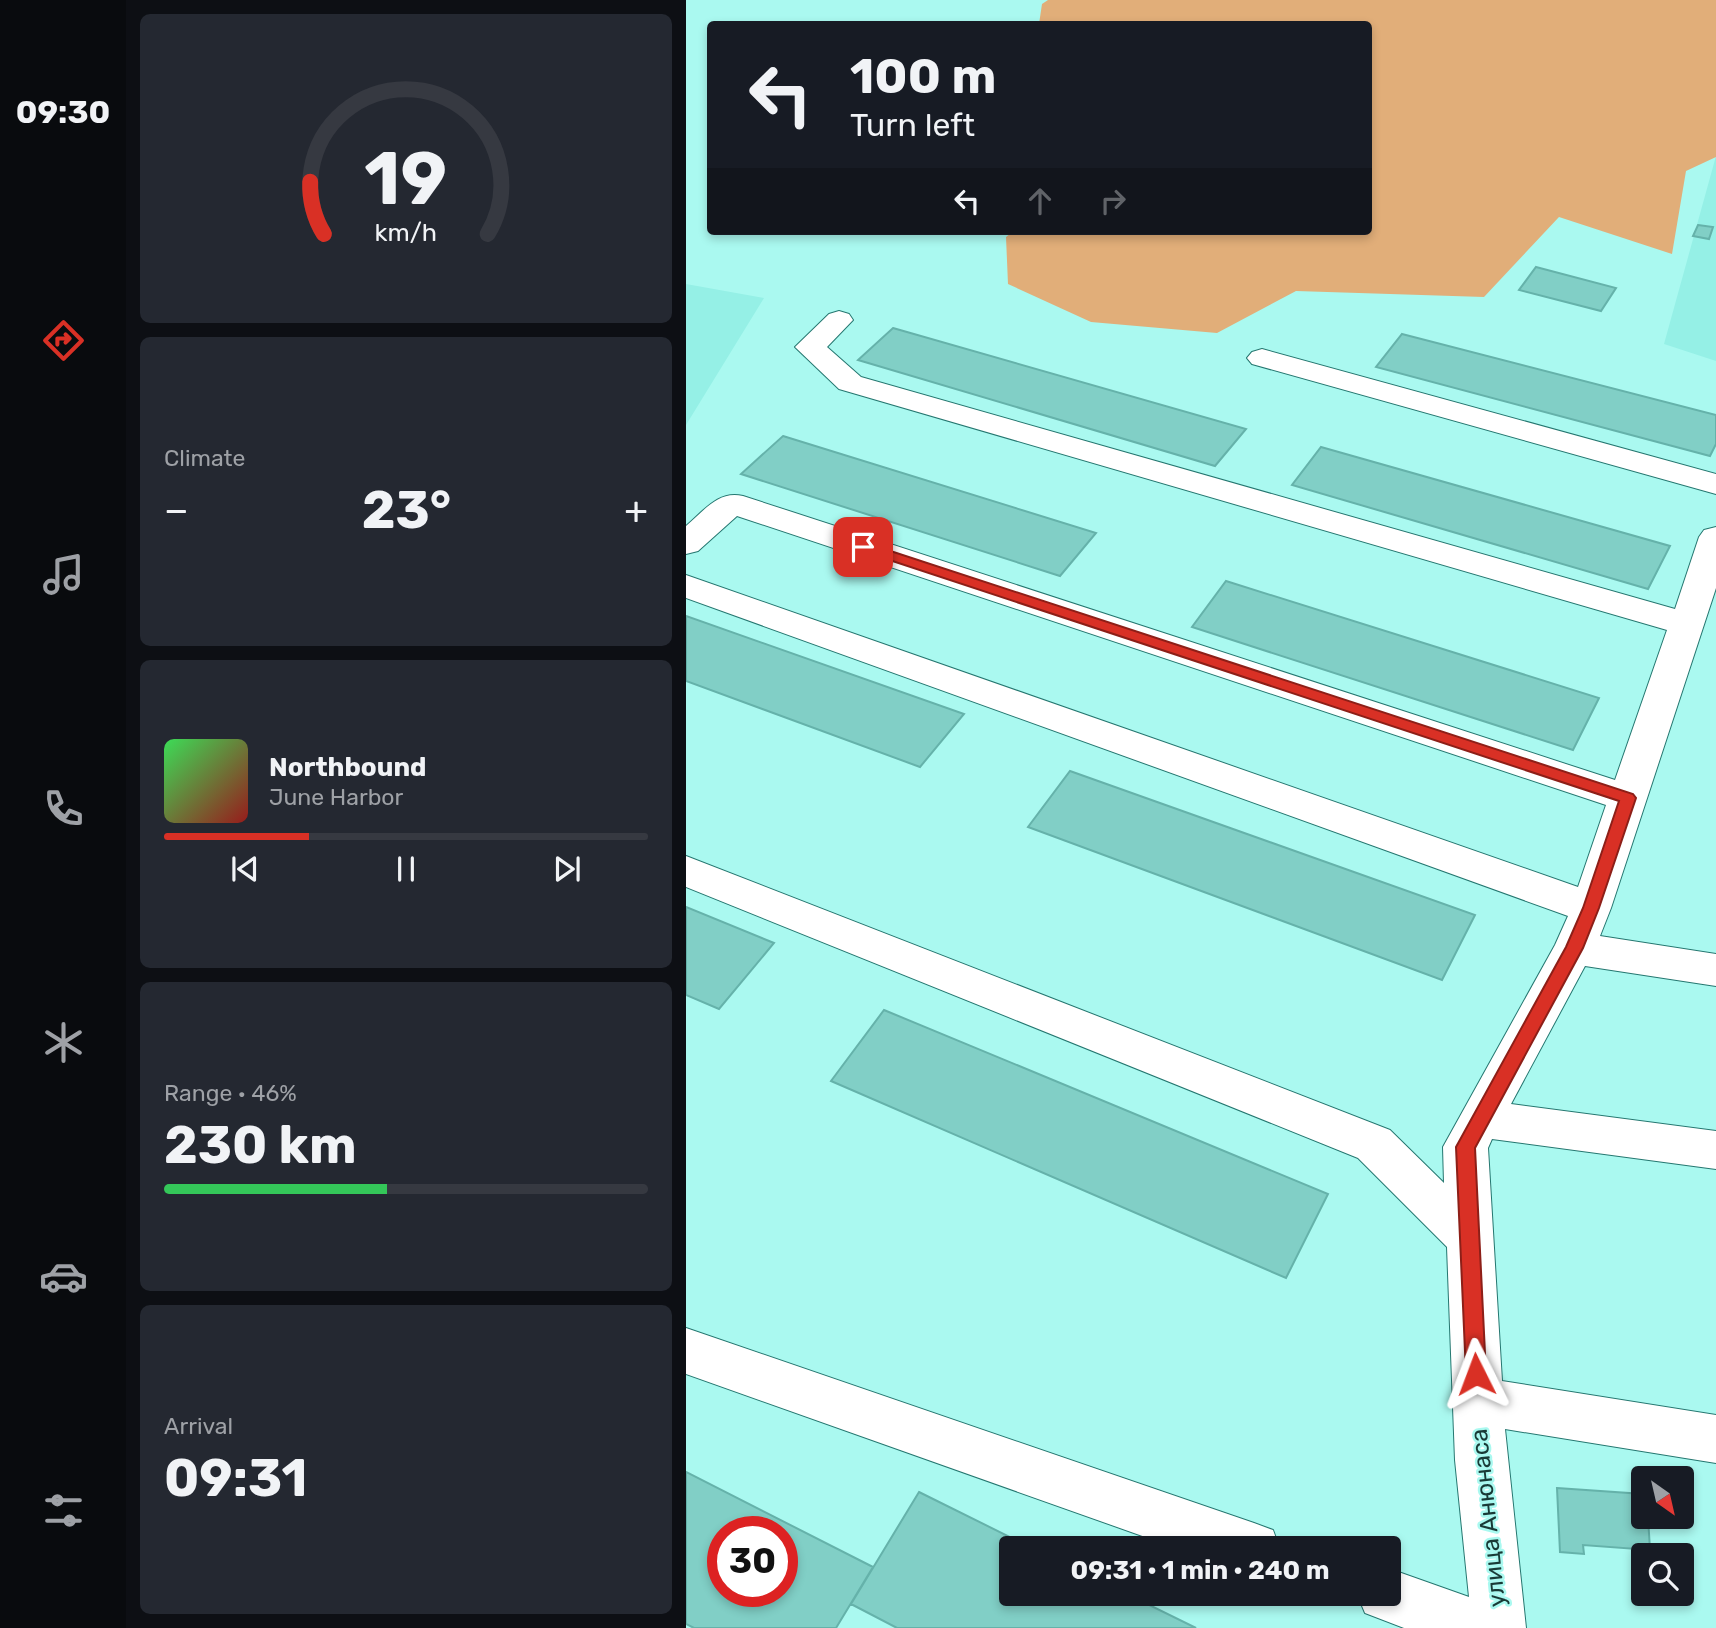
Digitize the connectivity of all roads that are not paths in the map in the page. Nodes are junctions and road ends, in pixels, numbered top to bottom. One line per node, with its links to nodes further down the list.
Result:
1 (839, 320): 7 (street)
2 (1262, 358): 3 (street)
3 (1716, 484)
4 (1716, 537): 7 (street, улица Анюнаса)
5 (686, 544): 8 (street)
6 (686, 586): 10 (street)
7 (1686, 624): 8 (street, улица Анюнаса)
8 (1628, 798): 10 (street, улица Анюнаса)
9 (686, 871): 15 (street)
10 (1591, 908): 11 (street, улица Анюнаса)
11 (1574, 948): 12 (street); 13 (street, улица Анюнаса)
12 (1716, 970)
13 (1481, 1119): 14 (street); 15 (street, улица Анюнаса)
14 (1716, 1150)
15 (1469, 1238): 17 (street, улица Анюнаса)
16 (686, 1351): 19 (street)
17 (1478, 1401): 18 (street); 22 (street, улица Анюнаса)
18 (1716, 1439)
19 (1217, 1536)
20 (1401, 1600): 21 (street)
21 (1481, 1628)
22 (1499, 1628)

